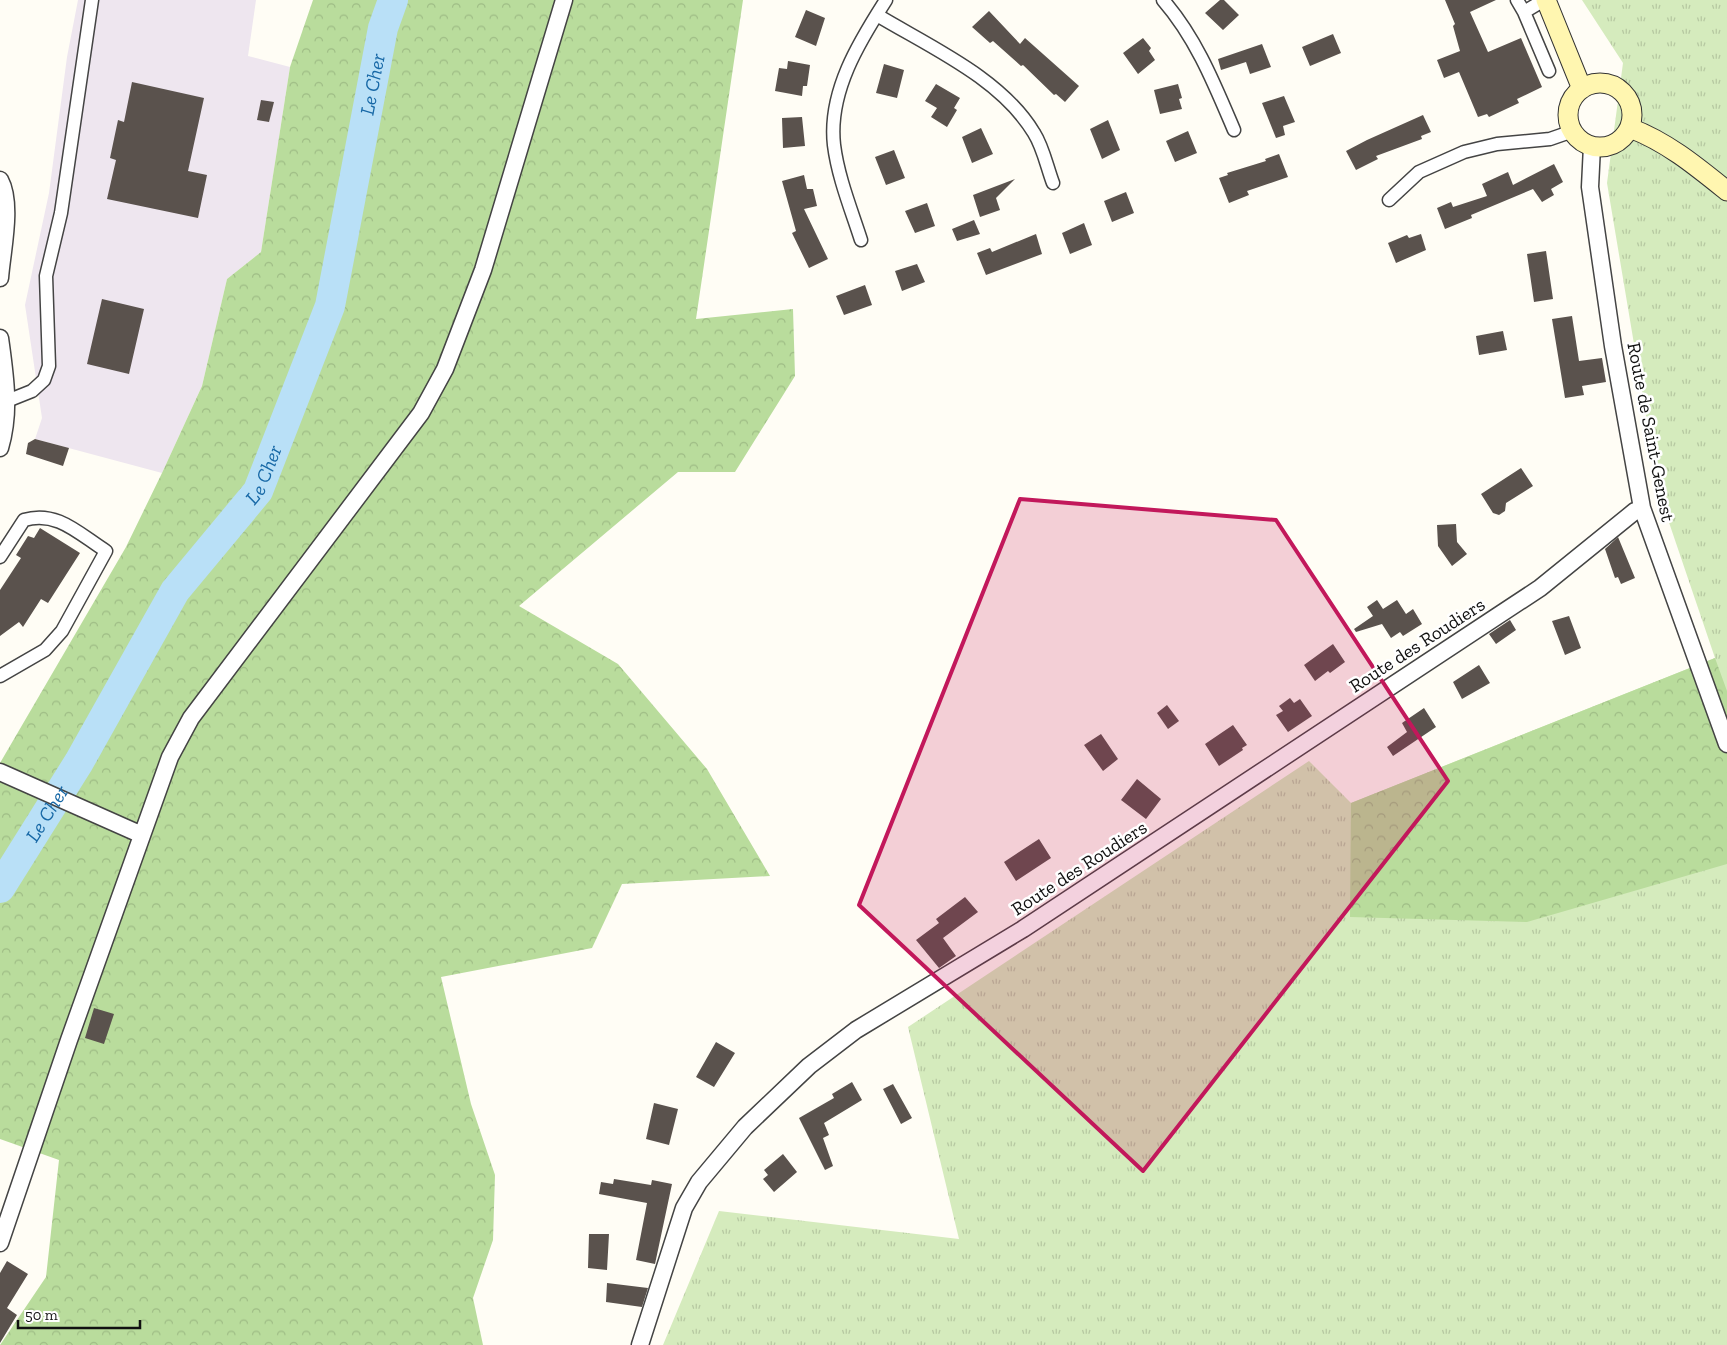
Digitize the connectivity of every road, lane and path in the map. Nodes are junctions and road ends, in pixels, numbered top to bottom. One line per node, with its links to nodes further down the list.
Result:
1 (92, 0): 22 (street)
2 (564, 0): 29 (street)
3 (886, 0): 8 (street)
4 (1163, 0): 12 (street)
5 (1516, 0): 7 (street)
6 (1545, 0): 7 (street); 10 (main road)
7 (1524, 12): 9 (street)
8 (877, 15): 16 (street); 19 (street)
9 (1549, 71)
10 (1582, 89): 11 (main road); 13 (main road)
11 (1630, 128): 14 (main road); 17 (main road)
12 (1234, 130)
13 (1573, 131): 14 (main road); 18 (street)
14 (1592, 146): 24 (street, Route de Saint-Genest)
15 (0, 180): 20 (street)
16 (1053, 183)
17 (1727, 191)
18 (1388, 200)
19 (862, 240)
20 (0, 278)
21 (0, 338): 22 (street)
22 (8, 400): 23 (street)
23 (0, 448)
24 (1642, 508): 27 (street, Route de Saint-Genest); 31 (street, Route des Roudiers)
25 (0, 557): 26 (street)
26 (0, 676)
27 (1727, 744)
28 (0, 772): 29 (street)
29 (142, 835): 30 (street)
30 (0, 1244)
31 (640, 1345)

